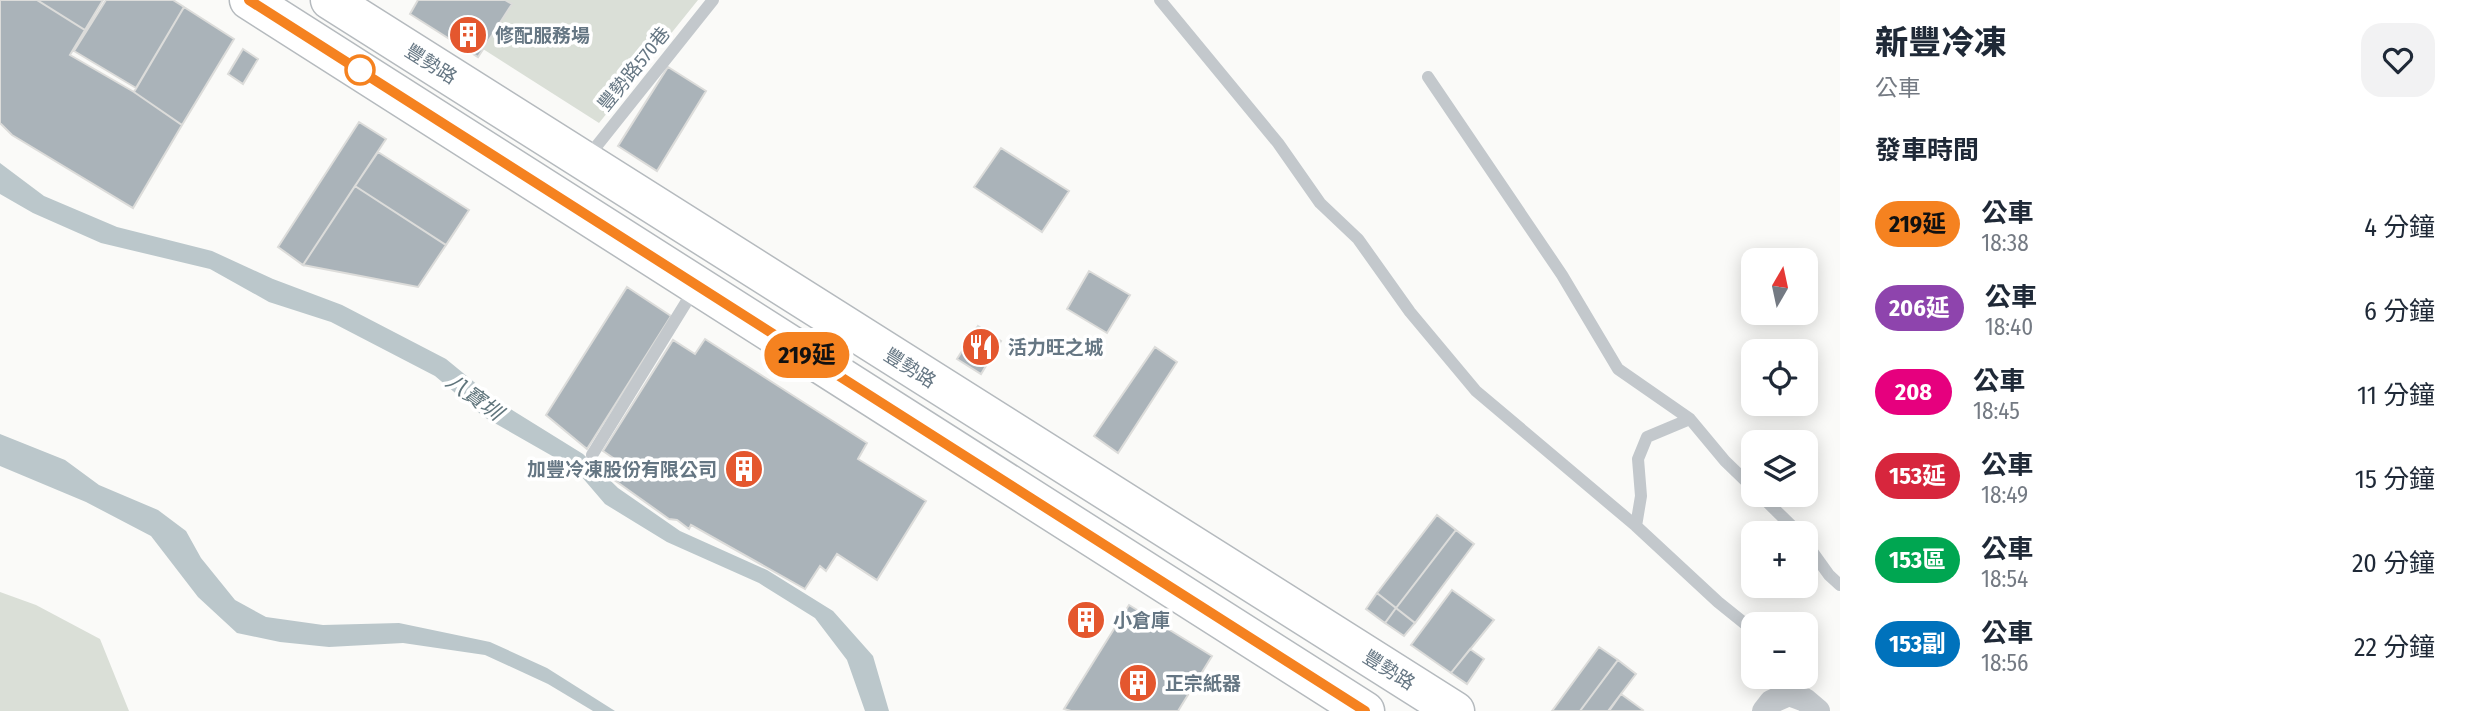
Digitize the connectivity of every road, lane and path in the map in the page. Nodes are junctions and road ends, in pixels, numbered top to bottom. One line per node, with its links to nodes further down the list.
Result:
1 (249, 0): 7 (main road)
2 (330, 0): 6 (main road, 豐勢路)
3 (713, 0): 6 (lane, 豐勢路570巷)
4 (1160, 0): 13 (lane)
5 (1428, 77): 8 (lane)
6 (584, 162): 20 (main road, 豐勢路)
7 (697, 284): 9 (lane); 19 (main road)
8 (1690, 419): 10 (lane); 13 (lane)
9 (592, 455)
10 (1741, 476)
11 (1772, 507): 12 (lane)
12 (1787, 521)
13 (1636, 526): 16 (lane)
14 (1818, 559): 15 (lane)
15 (1840, 585)
16 (1741, 621)
17 (1787, 689): 21 (street)
18 (1795, 689): 22 (street)
19 (1364, 711)
20 (1455, 711)
21 (1763, 711)
22 (1818, 711)

